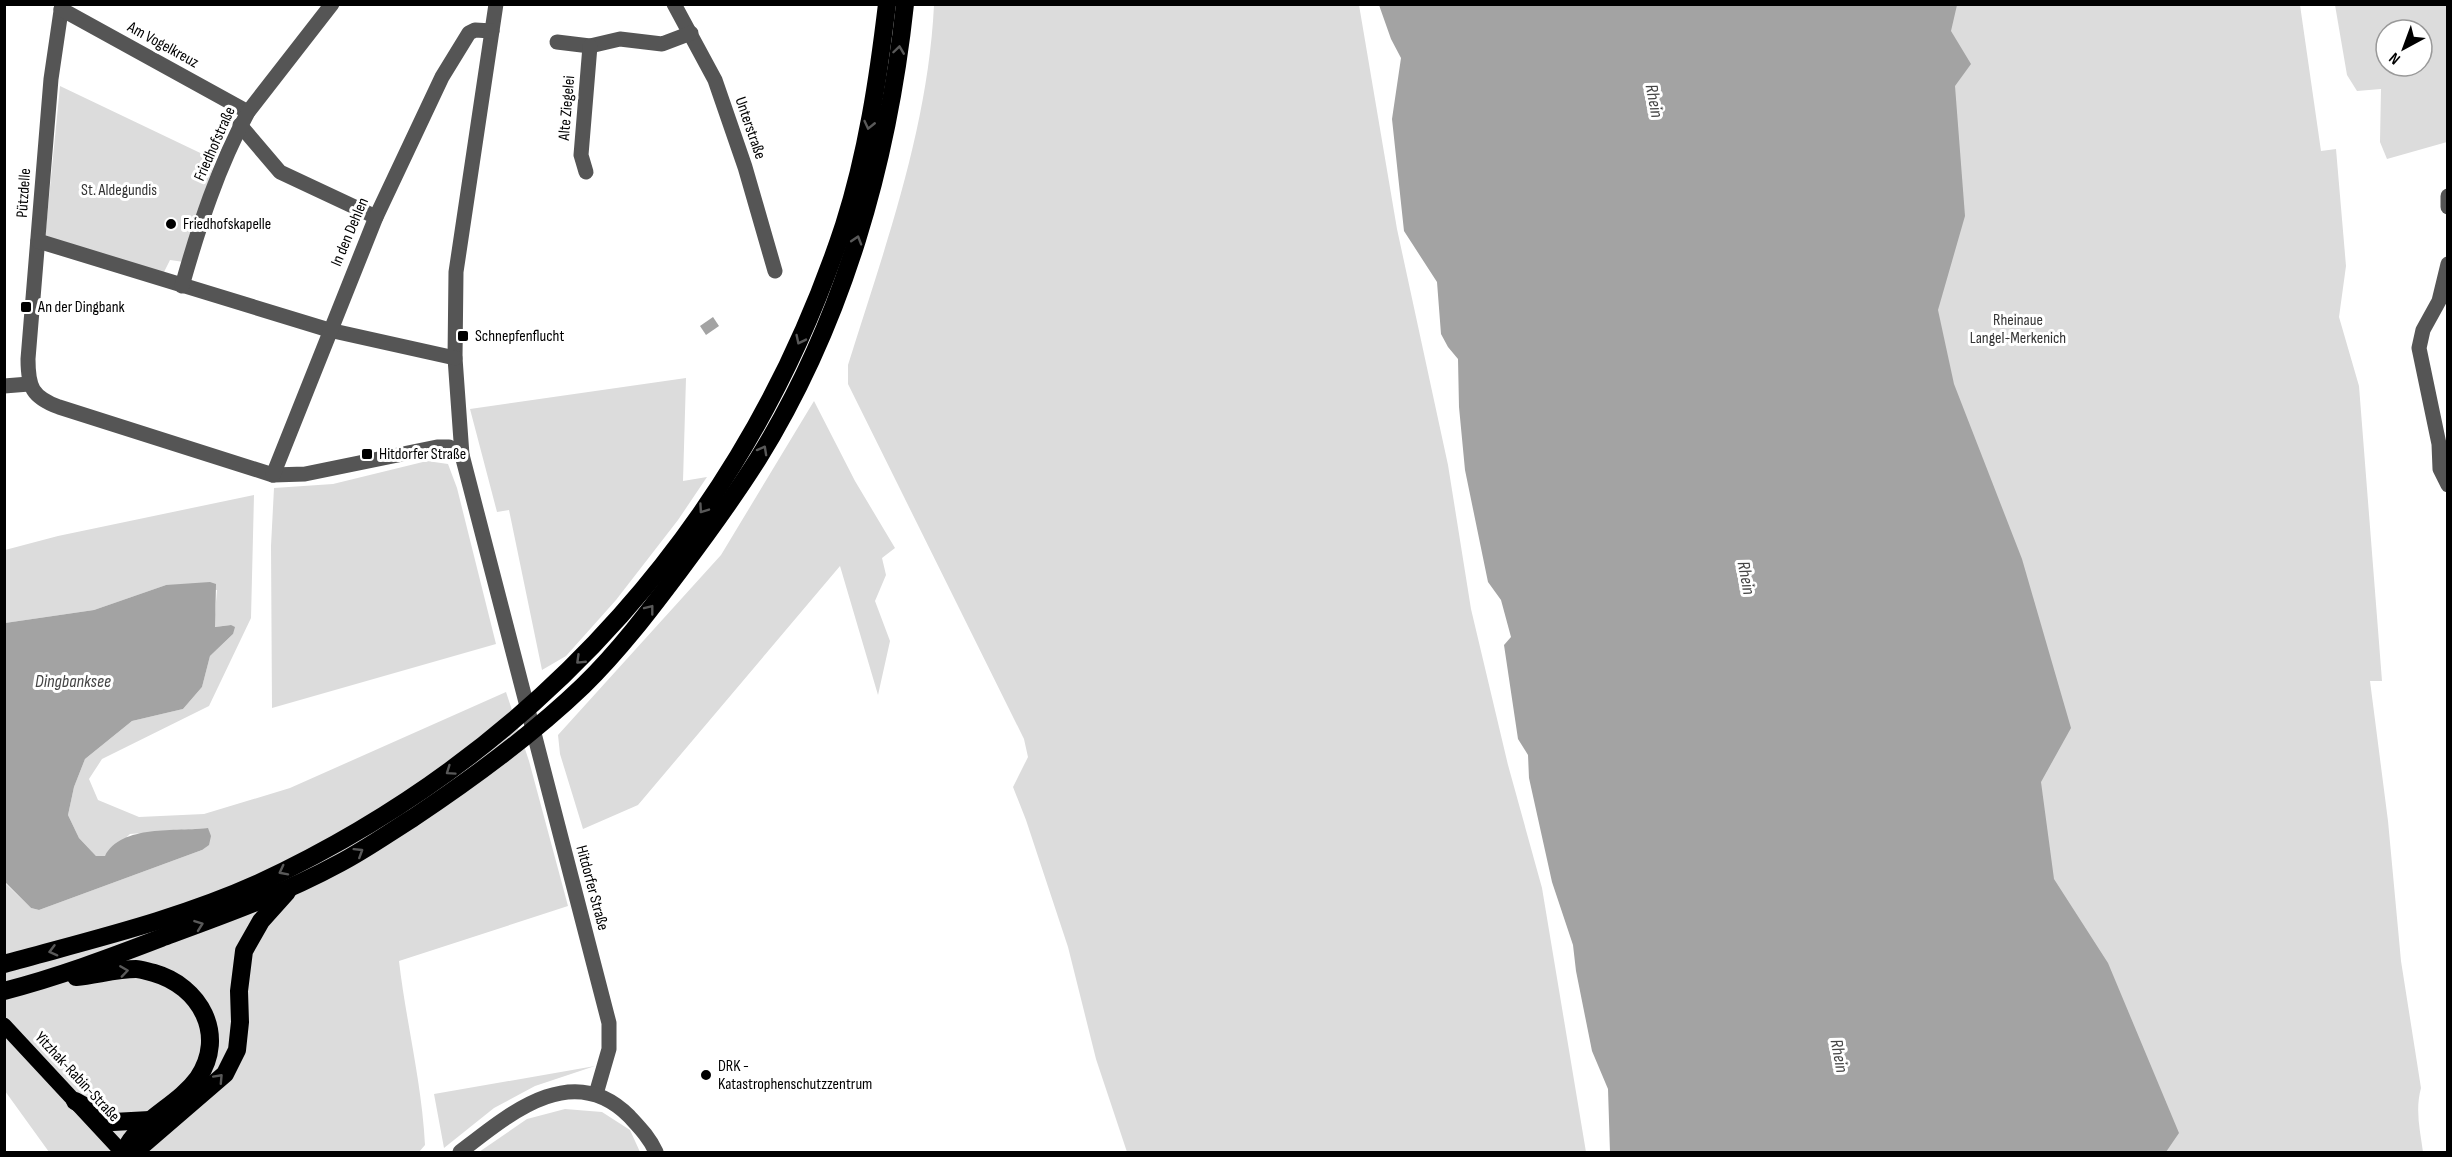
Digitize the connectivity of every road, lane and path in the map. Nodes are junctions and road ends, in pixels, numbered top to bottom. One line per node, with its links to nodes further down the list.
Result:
1 (332, 4): 11 (street, Friedhofstraße)
2 (496, 4): 7 (street, Hitdorfer Straße)
3 (674, 4): 8 (street, Unterstraße)
4 (887, 4): 28 (highway, one-way to 28)
5 (905, 4): 27 (highway, one-way to 5)
6 (61, 7): 11 (street, Am Vogelkreuz); 16 (street, Pützdelle)
7 (492, 31): 15 (street, In den Dehlen); 21 (street, Hitdorfer Straße)
8 (691, 33): 10 (street); 18 (street, Unterstraße)
9 (557, 42): 10 (street)
10 (590, 46): 12 (street, Alte Ziegelei)
11 (244, 119): 15 (street, Am Vogelkreuz); 19 (street, Friedhofstraße)
12 (586, 172)
13 (2448, 196): 14 (street)
14 (2448, 207)
15 (376, 217): 20 (street, In den Dehlen)
16 (38, 241): 19 (street); 22 (street, Pützdelle)
17 (2448, 264): 26 (street)
18 (775, 271)
19 (182, 286): 20 (street)
20 (329, 330): 21 (street); 25 (street, In den Dehlen)
21 (455, 358): 24 (street, Hitdorfer Straße)
22 (29, 384): 23 (street); 25 (street)
23 (4, 386)
24 (462, 455): 25 (street); 32 (street, Hitdorfer Straße)
25 (273, 476)
26 (2448, 485)
27 (293, 886): 29 (highway, one-way to 27); 34 (highway, one-way to 27)
28 (4, 964)
29 (45, 980): 30 (highway); 34 (highway, one-way to 34)
30 (4, 991)
31 (4, 1025): 33 (main road, Yitzhak-Rabin-Straße)
32 (596, 1094): 37 (street); 38 (street)
33 (75, 1101): 34 (highway); 35 (main road, Yitzhak-Rabin-Straße)
34 (155, 1125): 35 (highway); 36 (highway)
35 (124, 1152)
36 (156, 1152)
37 (460, 1152)
38 (656, 1152)

